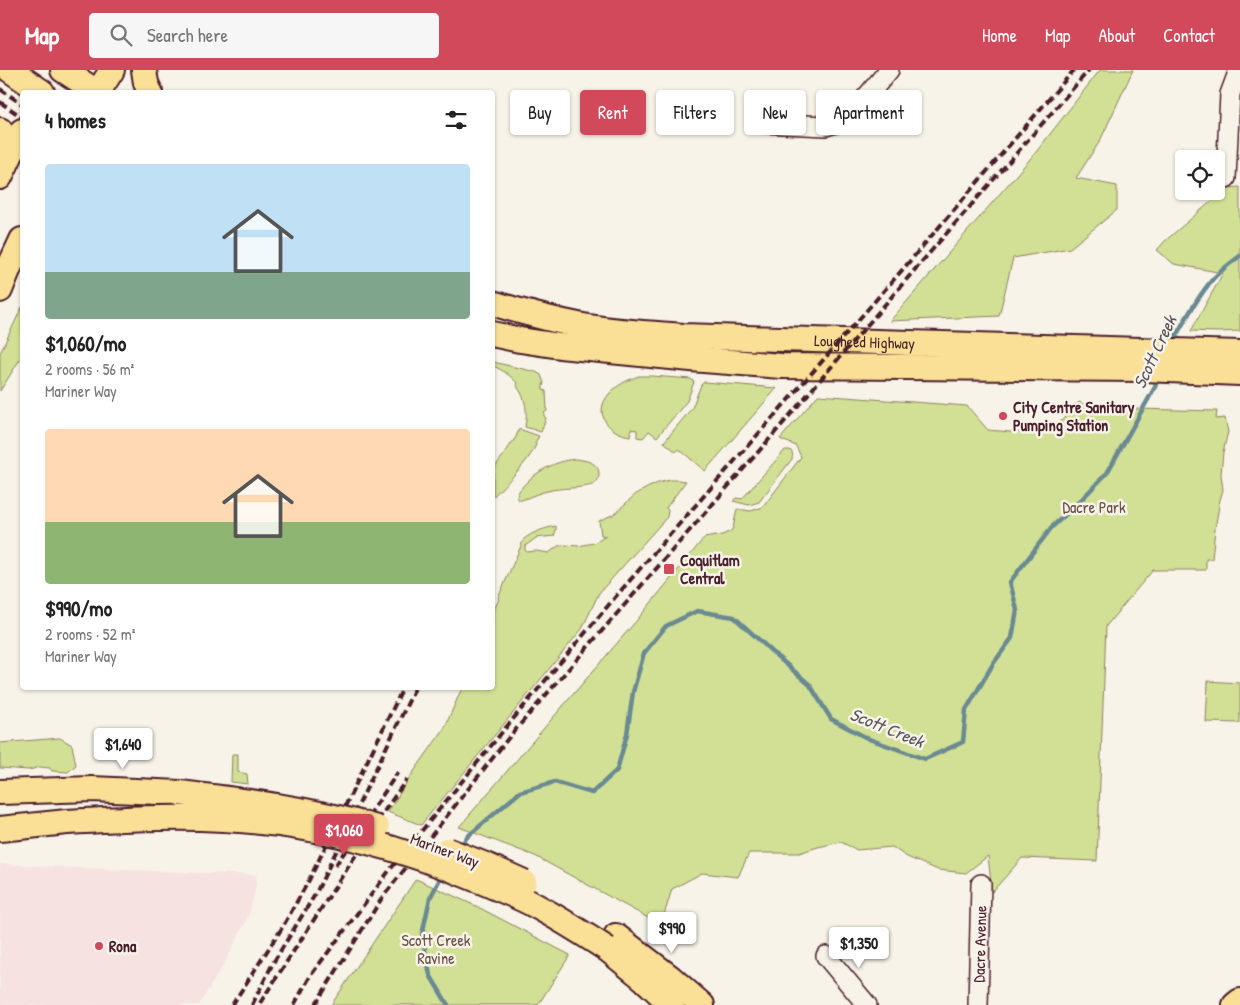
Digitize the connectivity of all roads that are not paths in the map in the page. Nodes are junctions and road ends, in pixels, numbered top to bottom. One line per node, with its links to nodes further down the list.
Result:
1 (10, 70): 7 (main road)
2 (62, 70): 8 (main road); 9 (main road)
3 (112, 70): 10 (main road)
4 (144, 70): 11 (main road)
5 (889, 70): 12 (street)
6 (1238, 76): 16 (street)
7 (39, 90)
8 (48, 90)
9 (94, 90)
10 (98, 90)
11 (149, 90)
12 (806, 125)
13 (0, 130): 15 (main road)
14 (20, 135): 15 (main road)
15 (2, 171)
16 (1226, 178)
17 (20, 246): 18 (main road)
18 (10, 275)
19 (495, 304): 22 (main road, Lougheed Highway)
20 (495, 335): 22 (main road, Lougheed Highway)
21 (1240, 353): 23 (main road, Lougheed Highway)
22 (1150, 360): 23 (main road, Lougheed Highway)
23 (1200, 361): 24 (main road, Lougheed Highway)
24 (1240, 373)
25 (0, 792): 28 (main road, Mariner Way, bridge)
26 (0, 829): 28 (main road, Mariner Way, bridge)
27 (981, 884): 34 (street, Dacre Avenue)
28 (612, 943): 31 (main road, Mariner Way); 32 (main road, Mariner Way)
29 (826, 956): 33 (street)
30 (1240, 1001): 35 (main road)
31 (672, 1005)
32 (702, 1005)
33 (867, 1005)
34 (978, 1005)
35 (1235, 1005)

